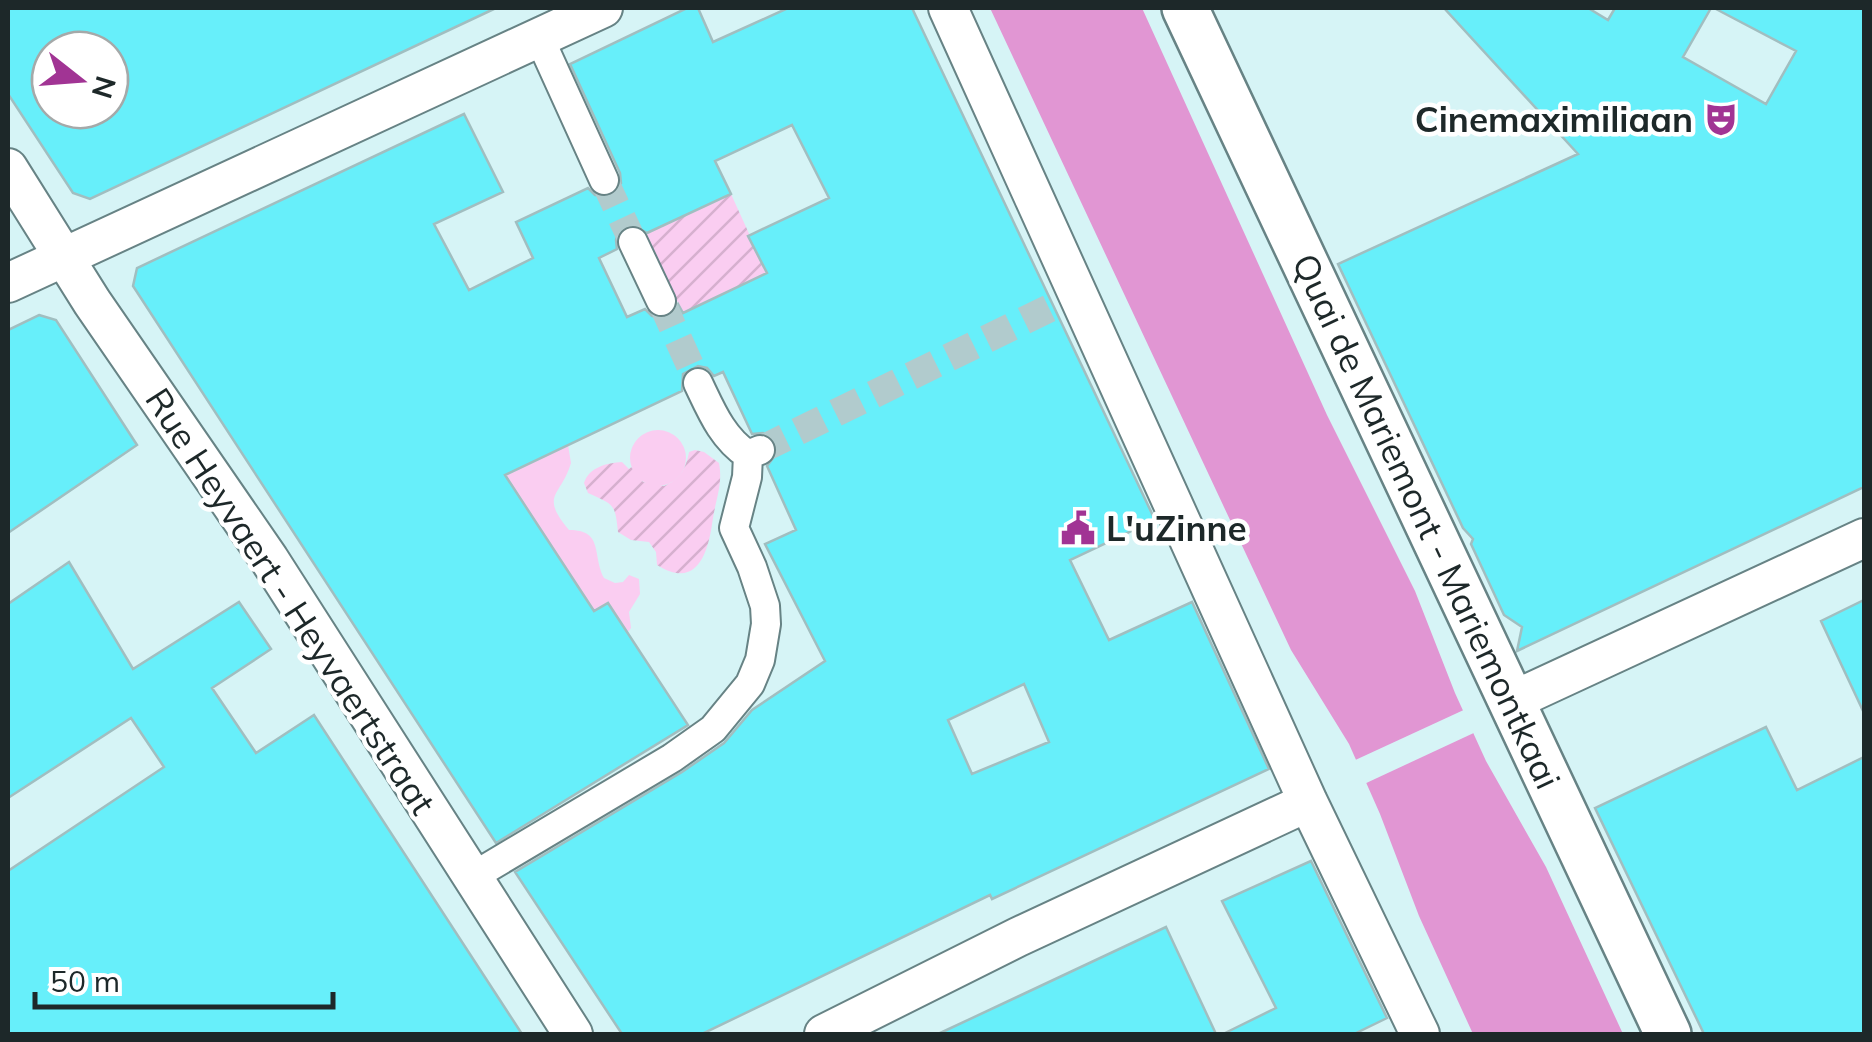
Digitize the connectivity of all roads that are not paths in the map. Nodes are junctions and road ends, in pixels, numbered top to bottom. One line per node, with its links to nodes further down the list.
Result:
1 (603, 8): 4 (street)
2 (948, 8): 14 (street)
3 (1185, 8): 13 (street, Quai de Mariemont - Mariemontkaai)
4 (539, 37): 6 (street); 8 (street)
5 (8, 168): 8 (street, Rue Heyvaert - Heyvaertstraat)
6 (604, 180)
7 (633, 242): 10 (street)
8 (63, 258): 9 (street); 15 (street, Rue Heyvaert - Heyvaertstraat)
9 (8, 284)
10 (660, 302)
11 (698, 384): 15 (street)
12 (1864, 538): 13 (street)
13 (1512, 700): 19 (street, Quai de Mariemont - Mariemontkaai)
14 (1308, 802): 17 (street); 18 (street)
15 (472, 877): 16 (street, Rue Heyvaert - Heyvaertstraat)
16 (573, 1034)
17 (824, 1034)
18 (1420, 1034)
19 (1668, 1034)

